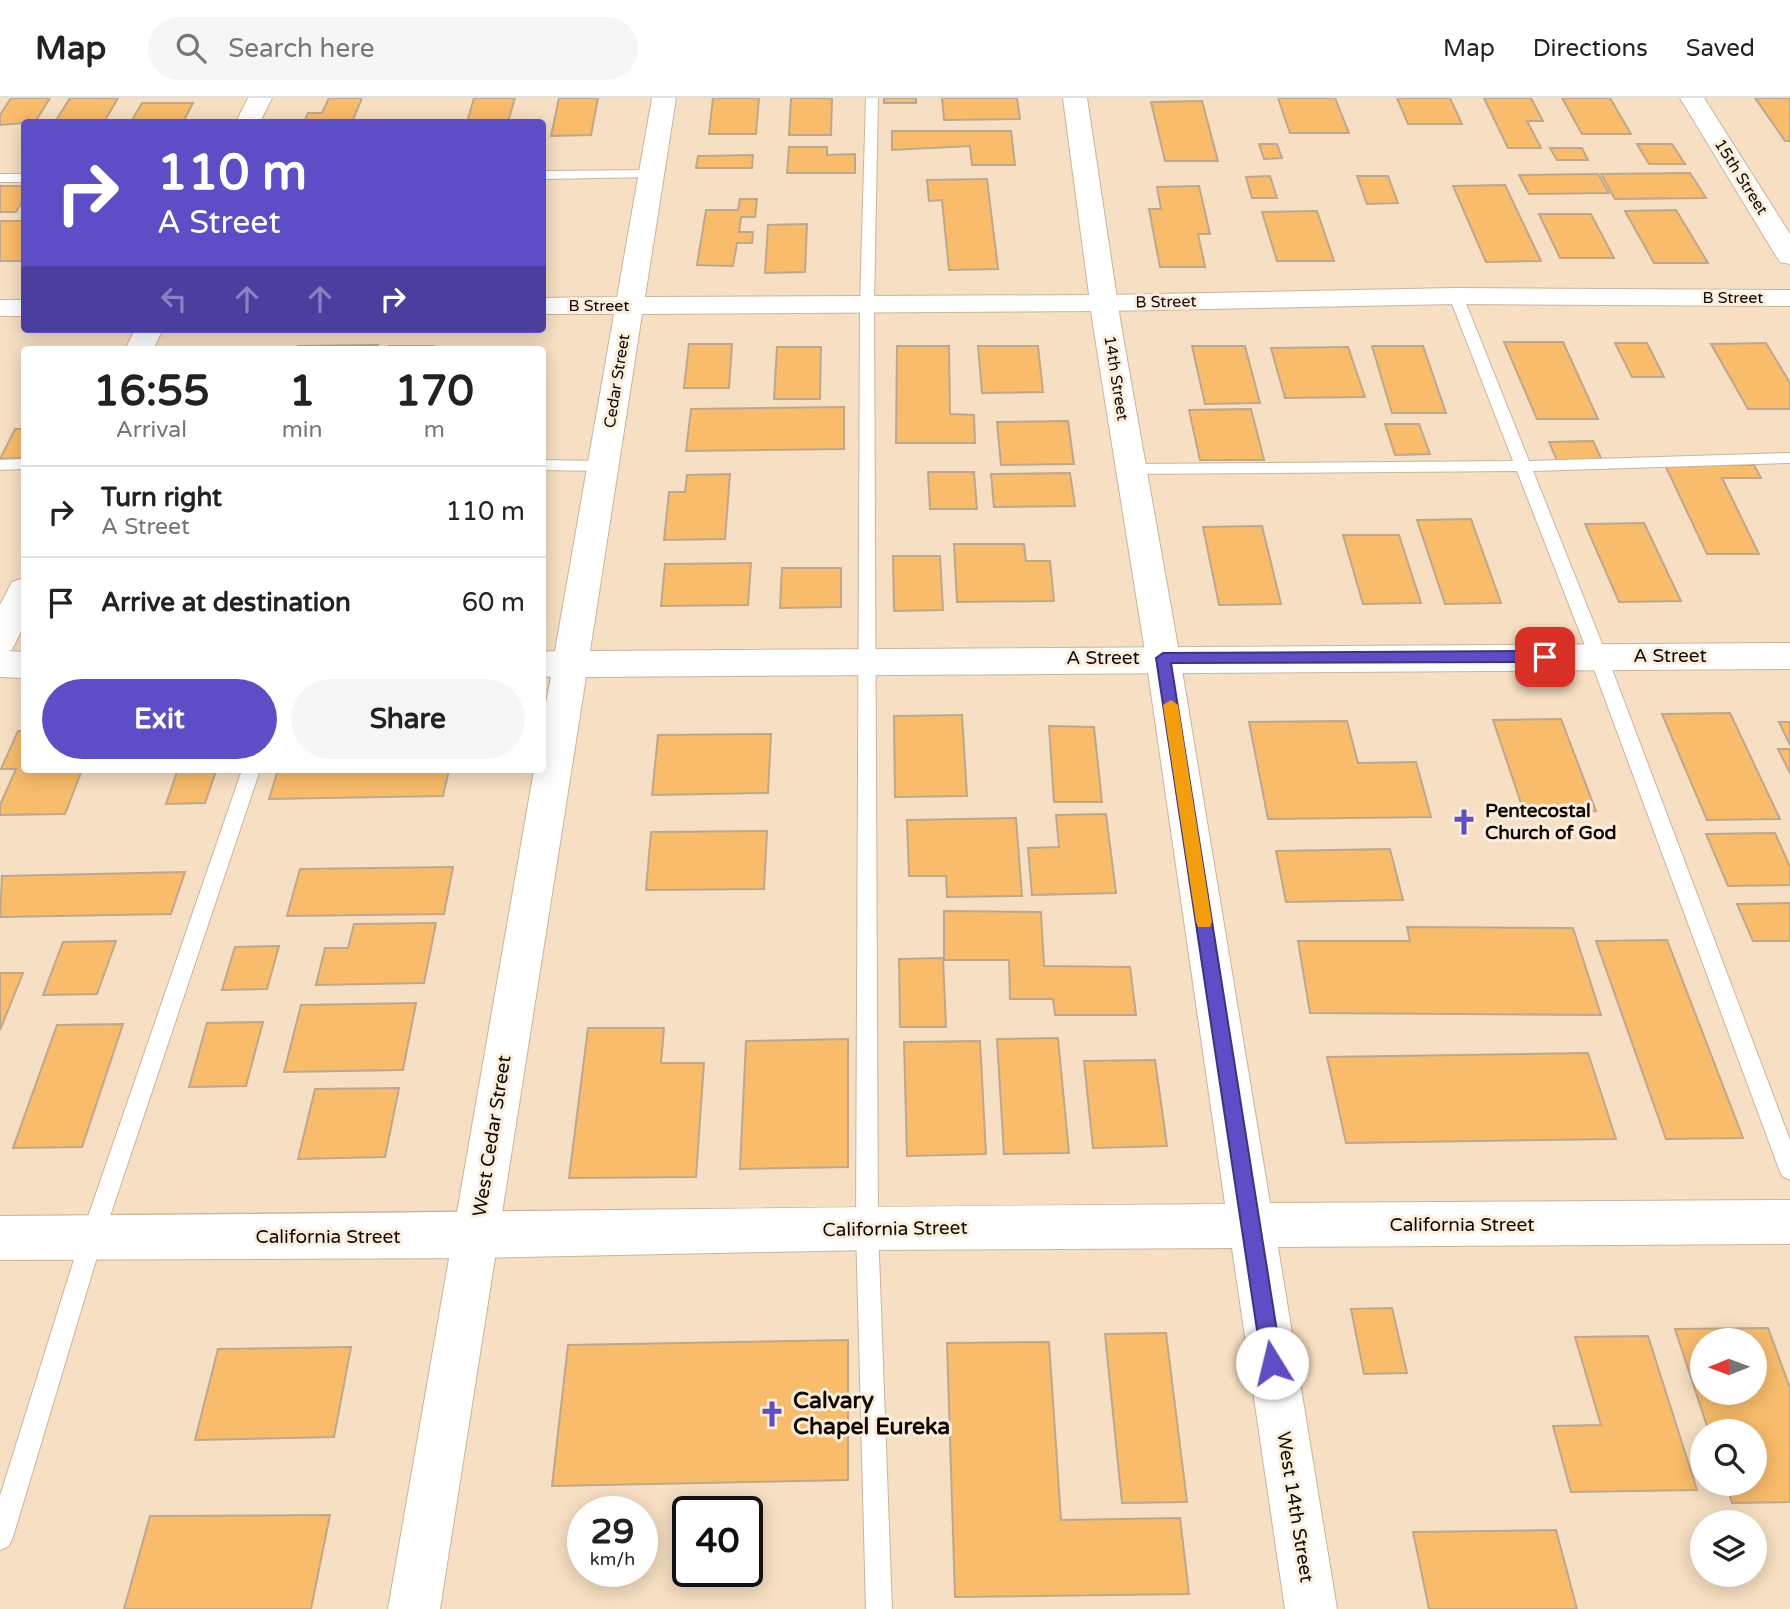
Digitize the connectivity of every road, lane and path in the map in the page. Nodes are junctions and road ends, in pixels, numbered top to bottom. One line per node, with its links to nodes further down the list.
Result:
1 (260, 98): 6 (street)
2 (664, 98): 7 (street, Cedar Street)
3 (872, 98): 15 (lane)
4 (1075, 98): 14 (street, 14th Street)
5 (1692, 98): 11 (street, 15th Street)
6 (250, 119)
7 (652, 174): 8 (lane); 17 (street, Cedar Street)
8 (546, 175)
9 (0, 178): 10 (lane)
10 (21, 178)
11 (1790, 256)
12 (1456, 296): 13 (street, B Street); 14 (street, B Street); 25 (lane)
13 (1790, 298)
14 (1104, 303): 15 (street, B Street); 26 (street, 14th Street)
15 (867, 304): 17 (street, B Street); 32 (lane)
16 (546, 306): 17 (street, B Street)
17 (629, 306): 24 (street, Cedar Street)
18 (0, 308): 19 (street)
19 (21, 308)
20 (1790, 458): 25 (lane)
21 (0, 464): 22 (lane)
22 (21, 464)
23 (546, 465): 24 (lane)
24 (603, 466): 33 (street, Cedar Street)
25 (1521, 466): 26 (lane); 29 (lane)
26 (1131, 470): 31 (street, 14th Street)
27 (21, 596): 28 (street)
28 (0, 641)
29 (1598, 656): 30 (street, A Street); 31 (street, A Street); 39 (lane)
30 (1790, 656)
31 (1163, 658): 32 (street, A Street); 41 (street, West 14th Street)
32 (867, 660): 33 (street, A Street); 42 (lane)
33 (556, 663): 36 (street, West Cedar Street)
34 (0, 664): 35 (street)
35 (21, 665)
36 (546, 734)
37 (250, 773): 43 (lane)
38 (540, 773): 44 (street, West Cedar Street)
39 (1790, 1169)
40 (1790, 1222): 41 (street, California Street)
41 (1251, 1226): 42 (street, California Street); 49 (street, West 14th Street)
42 (867, 1228): 44 (street, California Street); 48 (lane)
43 (92, 1237): 44 (street, California Street); 45 (street, California Street); 46 (lane)
44 (475, 1237): 47 (street, West Cedar Street)
45 (0, 1238)
46 (0, 1537)
47 (414, 1609)
48 (879, 1609)
49 (1311, 1609)

